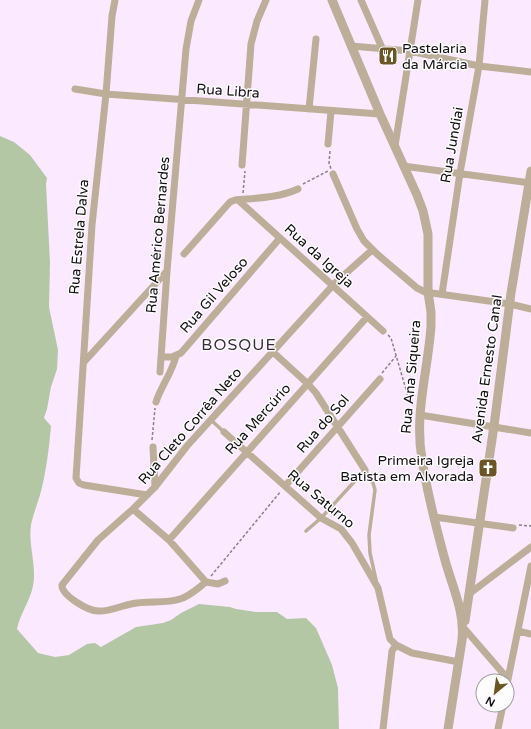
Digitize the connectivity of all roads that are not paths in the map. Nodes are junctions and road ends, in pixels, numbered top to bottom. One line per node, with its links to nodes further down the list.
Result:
1 (115, 0): 15 (street, Rua Estrela Dalva)
2 (199, 0): 16 (street, Rua Américo Bernardes)
3 (266, 0): 17 (street)
4 (332, 0): 9 (street, Rua Ana Siqueira)
5 (361, 0): 10 (street)
6 (418, 0): 11 (street)
7 (485, 0): 12 (street, Rua Jundiai)
8 (316, 39): 18 (street)
9 (351, 46): 10 (street); 20 (street, Rua Ana Siqueira)
10 (383, 50): 11 (street)
11 (410, 51): 12 (street); 21 (street)
12 (479, 66): 13 (street); 27 (street, Rua Jundiai)
13 (531, 72)
14 (75, 89): 15 (street, Rua Libra)
15 (106, 94): 16 (street, Rua Libra); 45 (street, Rua Estrela Dalva)
16 (182, 100): 17 (street, Rua Libra); 34 (street, Rua Américo Bernardes)
17 (246, 105): 18 (street, Rua Libra); 23 (street)
18 (309, 109): 19 (street, Rua Libra)
19 (331, 111): 20 (street, Rua Libra); 22 (street)
20 (380, 114): 21 (street, Rua Ana Siqueira)
21 (394, 146): 24 (street, Rua Ana Siqueira)
22 (329, 147)
23 (242, 165)
24 (403, 166): 27 (street); 36 (street, Rua Ana Siqueira)
25 (332, 171): 32 (street)
26 (531, 171): 28 (street, Avenida Ernesto Canal)
27 (460, 173): 28 (street); 37 (street, Rua Jundiai)
28 (530, 183): 38 (street, Avenida Ernesto Canal)
29 (298, 189): 30 (street)
30 (238, 200): 31 (street, Rua da Igreja); 33 (street)
31 (280, 238): 35 (street, Rua da Igreja); 43 (street, Rua Gil Veloso)
32 (372, 250): 35 (street, Rua Cleto Corrêa Neto); 36 (street)
33 (184, 254)
34 (167, 270): 44 (street, Rua Américo Bernardes); 45 (street)
35 (332, 286): 40 (street, Rua da Igreja); 42 (street, Rua Cleto Corrêa Neto)
36 (428, 292): 37 (street); 50 (street, Rua Ana Siqueira)
37 (442, 294): 38 (street)
38 (510, 304): 39 (street); 53 (street, Avenida Ernesto Canal)
39 (531, 309)
40 (367, 317): 41 (street, Rua da Igreja); 48 (street, Rua Mercúrio)
41 (383, 331)
42 (273, 352): 48 (street); 51 (street, Rua Cleto Corrêa Neto)
43 (176, 356): 44 (street); 49 (street)
44 (161, 357): 46 (street, Rua Américo Bernardes)
45 (84, 362): 61 (street, Rua Estrela Dalva)
46 (160, 372)
47 (380, 379): 52 (street, Rua do Sol)
48 (308, 384): 52 (street); 57 (street, Rua Mercúrio)
49 (156, 402)
50 (420, 411): 53 (street); 63 (street, Rua Ana Siqueira)
51 (212, 420): 54 (lane, Rua Saturno); 60 (street, Rua Cleto Corrêa Neto)
52 (338, 426): 58 (street); 59 (street, Rua do Sol)
53 (494, 426): 55 (street); 65 (street, Avenida Ernesto Canal)
54 (224, 432): 57 (street, Rua Saturno)
55 (531, 433)
56 (153, 448): 60 (street)
57 (246, 452): 59 (street, Rua Saturno); 68 (street, Rua Mercúrio)
58 (365, 470): 64 (lane); 74 (lane)
59 (286, 485): 64 (street, Rua Saturno)
60 (155, 487): 61 (street, Rua Cleto Corrêa Neto)
61 (147, 495): 62 (street, Rua Cleto Corrêa Neto)
62 (133, 509): 68 (street); 72 (street, Rua Cleto Corrêa Neto)
63 (434, 517): 65 (street); 75 (street, Rua Ana Siqueira)
64 (322, 518): 67 (lane); 74 (street, Rua Saturno)
65 (480, 523): 66 (street); 71 (street, Avenida Ernesto Canal)
66 (515, 526)
67 (306, 531)
68 (169, 540): 72 (street)
69 (531, 547): 76 (street)
70 (531, 566): 78 (street)
71 (473, 570): 75 (street, Avenida Ernesto Canal); 76 (street, Avenida Ernesto Canal)
72 (206, 582): 73 (street)
73 (225, 582)
74 (378, 588): 80 (street, Rua Saturno)
75 (459, 589): 76 (street); 77 (street, Avenida Ernesto Canal)
76 (469, 594): 77 (street, Avenida Ernesto Canal)
77 (463, 628): 81 (street, Avenida Ernesto Canal); 82 (street)
78 (518, 631): 79 (street); 83 (street)
79 (531, 634)
80 (396, 645): 81 (street); 85 (street)
81 (459, 662): 86 (street, Avenida Ernesto Canal)
82 (500, 673)
83 (509, 673)
84 (501, 713): 87 (street)
85 (383, 729)
86 (448, 729)
87 (498, 729)

